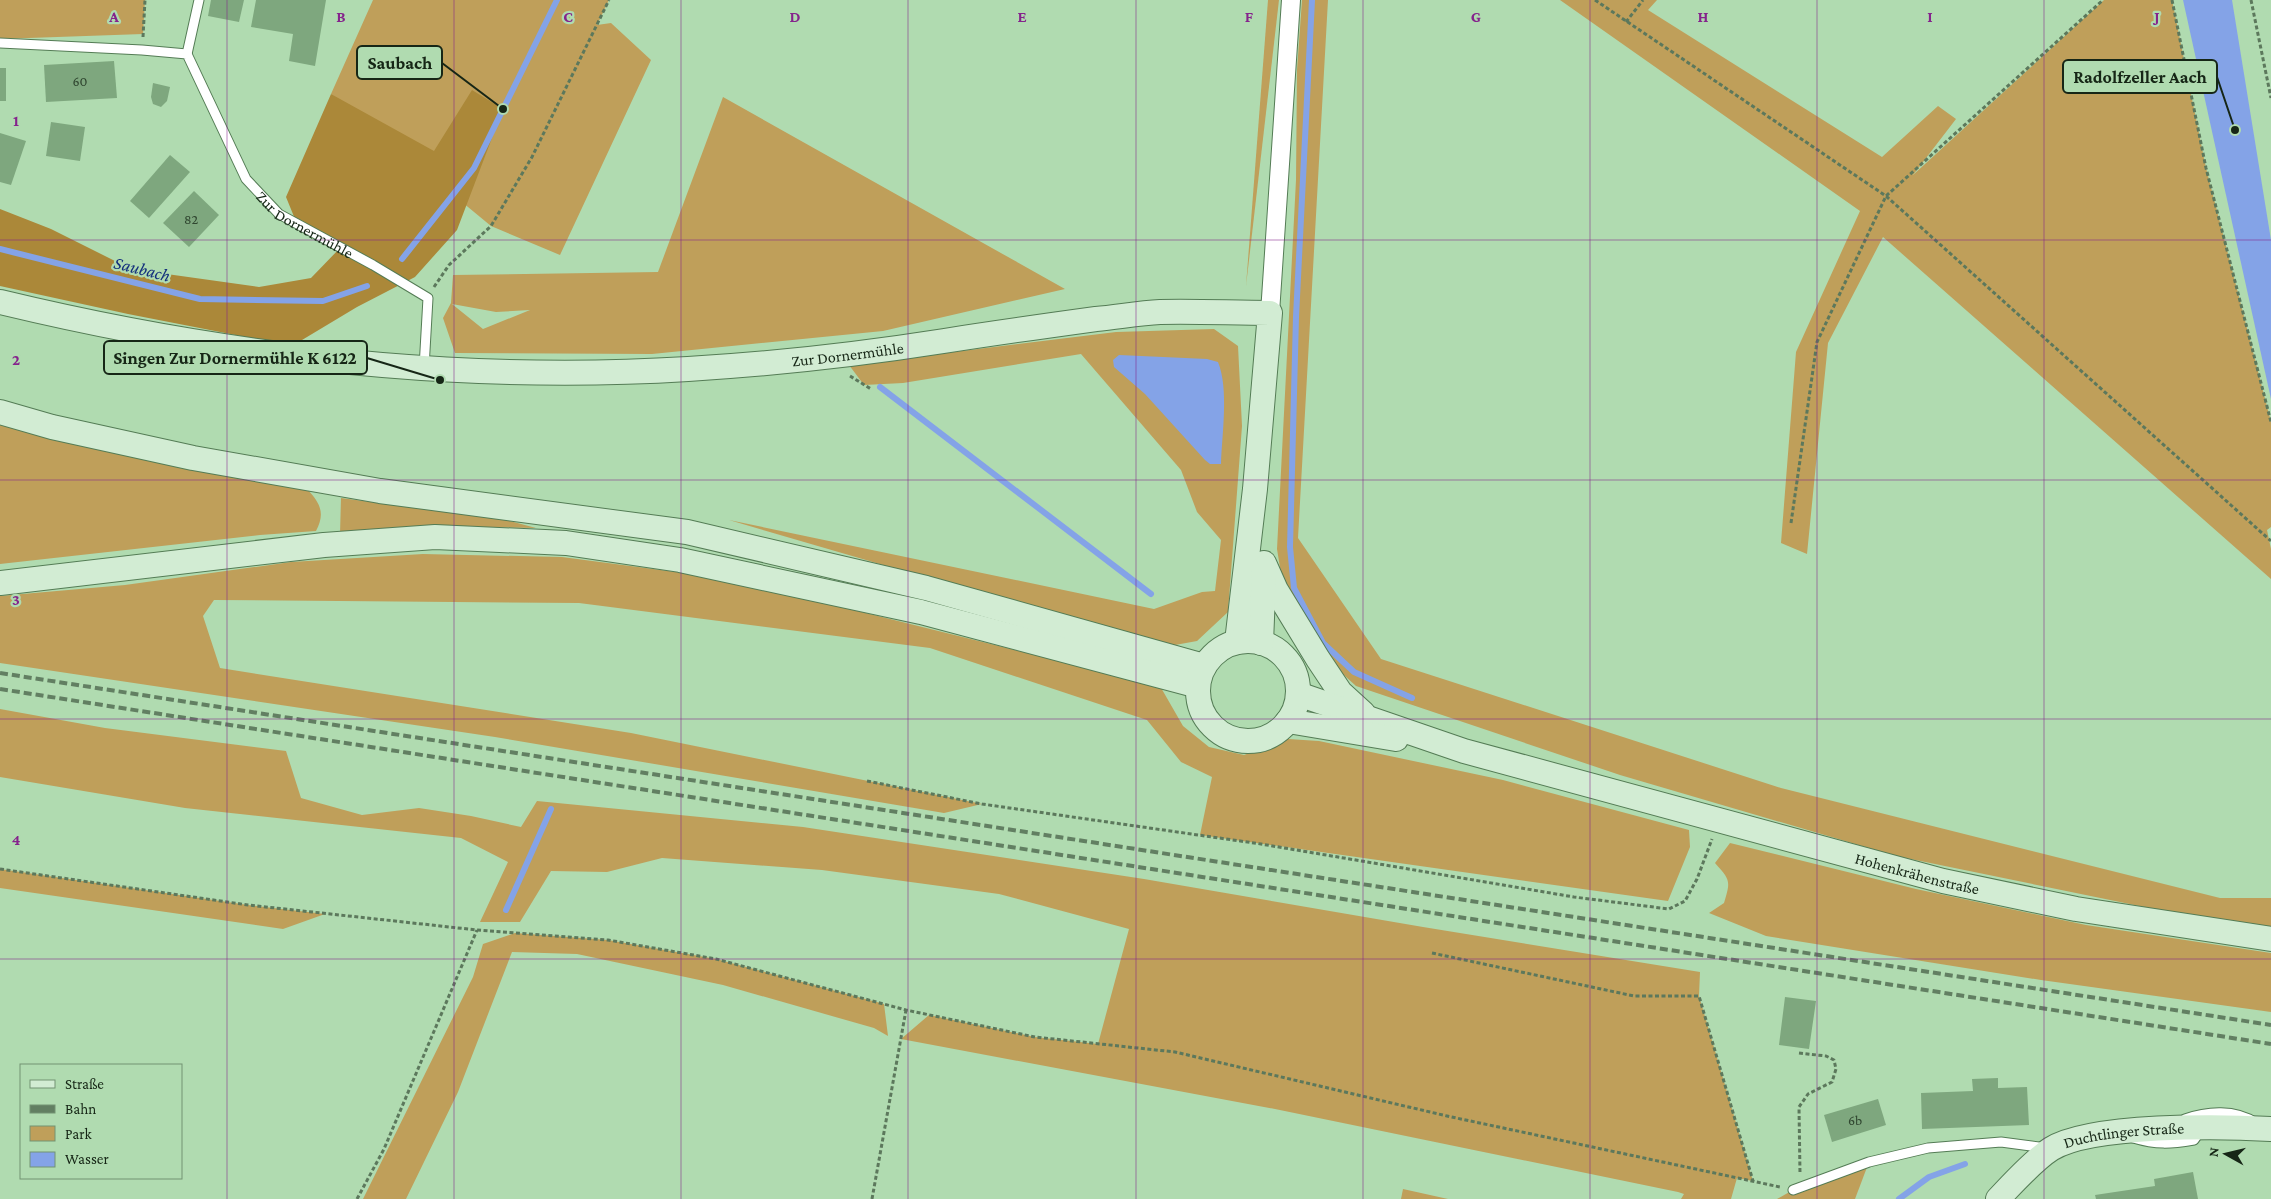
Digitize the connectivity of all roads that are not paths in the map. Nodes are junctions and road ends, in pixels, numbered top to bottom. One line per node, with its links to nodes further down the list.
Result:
1 (199, 0): 4 (lane)
2 (1291, 0): 6 (street)
3 (0, 42): 4 (lane)
4 (187, 54): 7 (lane, Zur Dornermühle)
5 (0, 302): 7 (main road, Zur Dornermühle)
6 (1270, 313): 7 (main road, Zur Dornermühle); 9 (main road)
7 (424, 368)
8 (0, 412): 14 (main road)
9 (1255, 489): 10 (main road); 12 (main road)
10 (1264, 564): 13 (main road); 16 (main road)
11 (0, 583): 14 (main road)
12 (1237, 642): 13 (main road); 14 (main road)
13 (1261, 643): 15 (main road)
14 (1201, 676): 17 (main road)
15 (1298, 694): 16 (main road); 17 (main road)
16 (1368, 718): 18 (main road)
17 (1288, 722): 18 (main road)
18 (1464, 751): 19 (main road, Hohenkrähenstraße)
19 (2271, 938)
20 (2202, 1128): 21 (main road, Duchtlinger Straße); 22 (main road, Duchtlinger Straße); 23 (lane)
21 (2268, 1129): 22 (lane)
22 (2168, 1130): 23 (main road, Duchtlinger Straße)
23 (2116, 1133): 24 (main road, Duchtlinger Straße)
24 (2051, 1149): 25 (lane); 26 (main road, Duchtlinger Straße)
25 (1796, 1188)
26 (1998, 1199)

